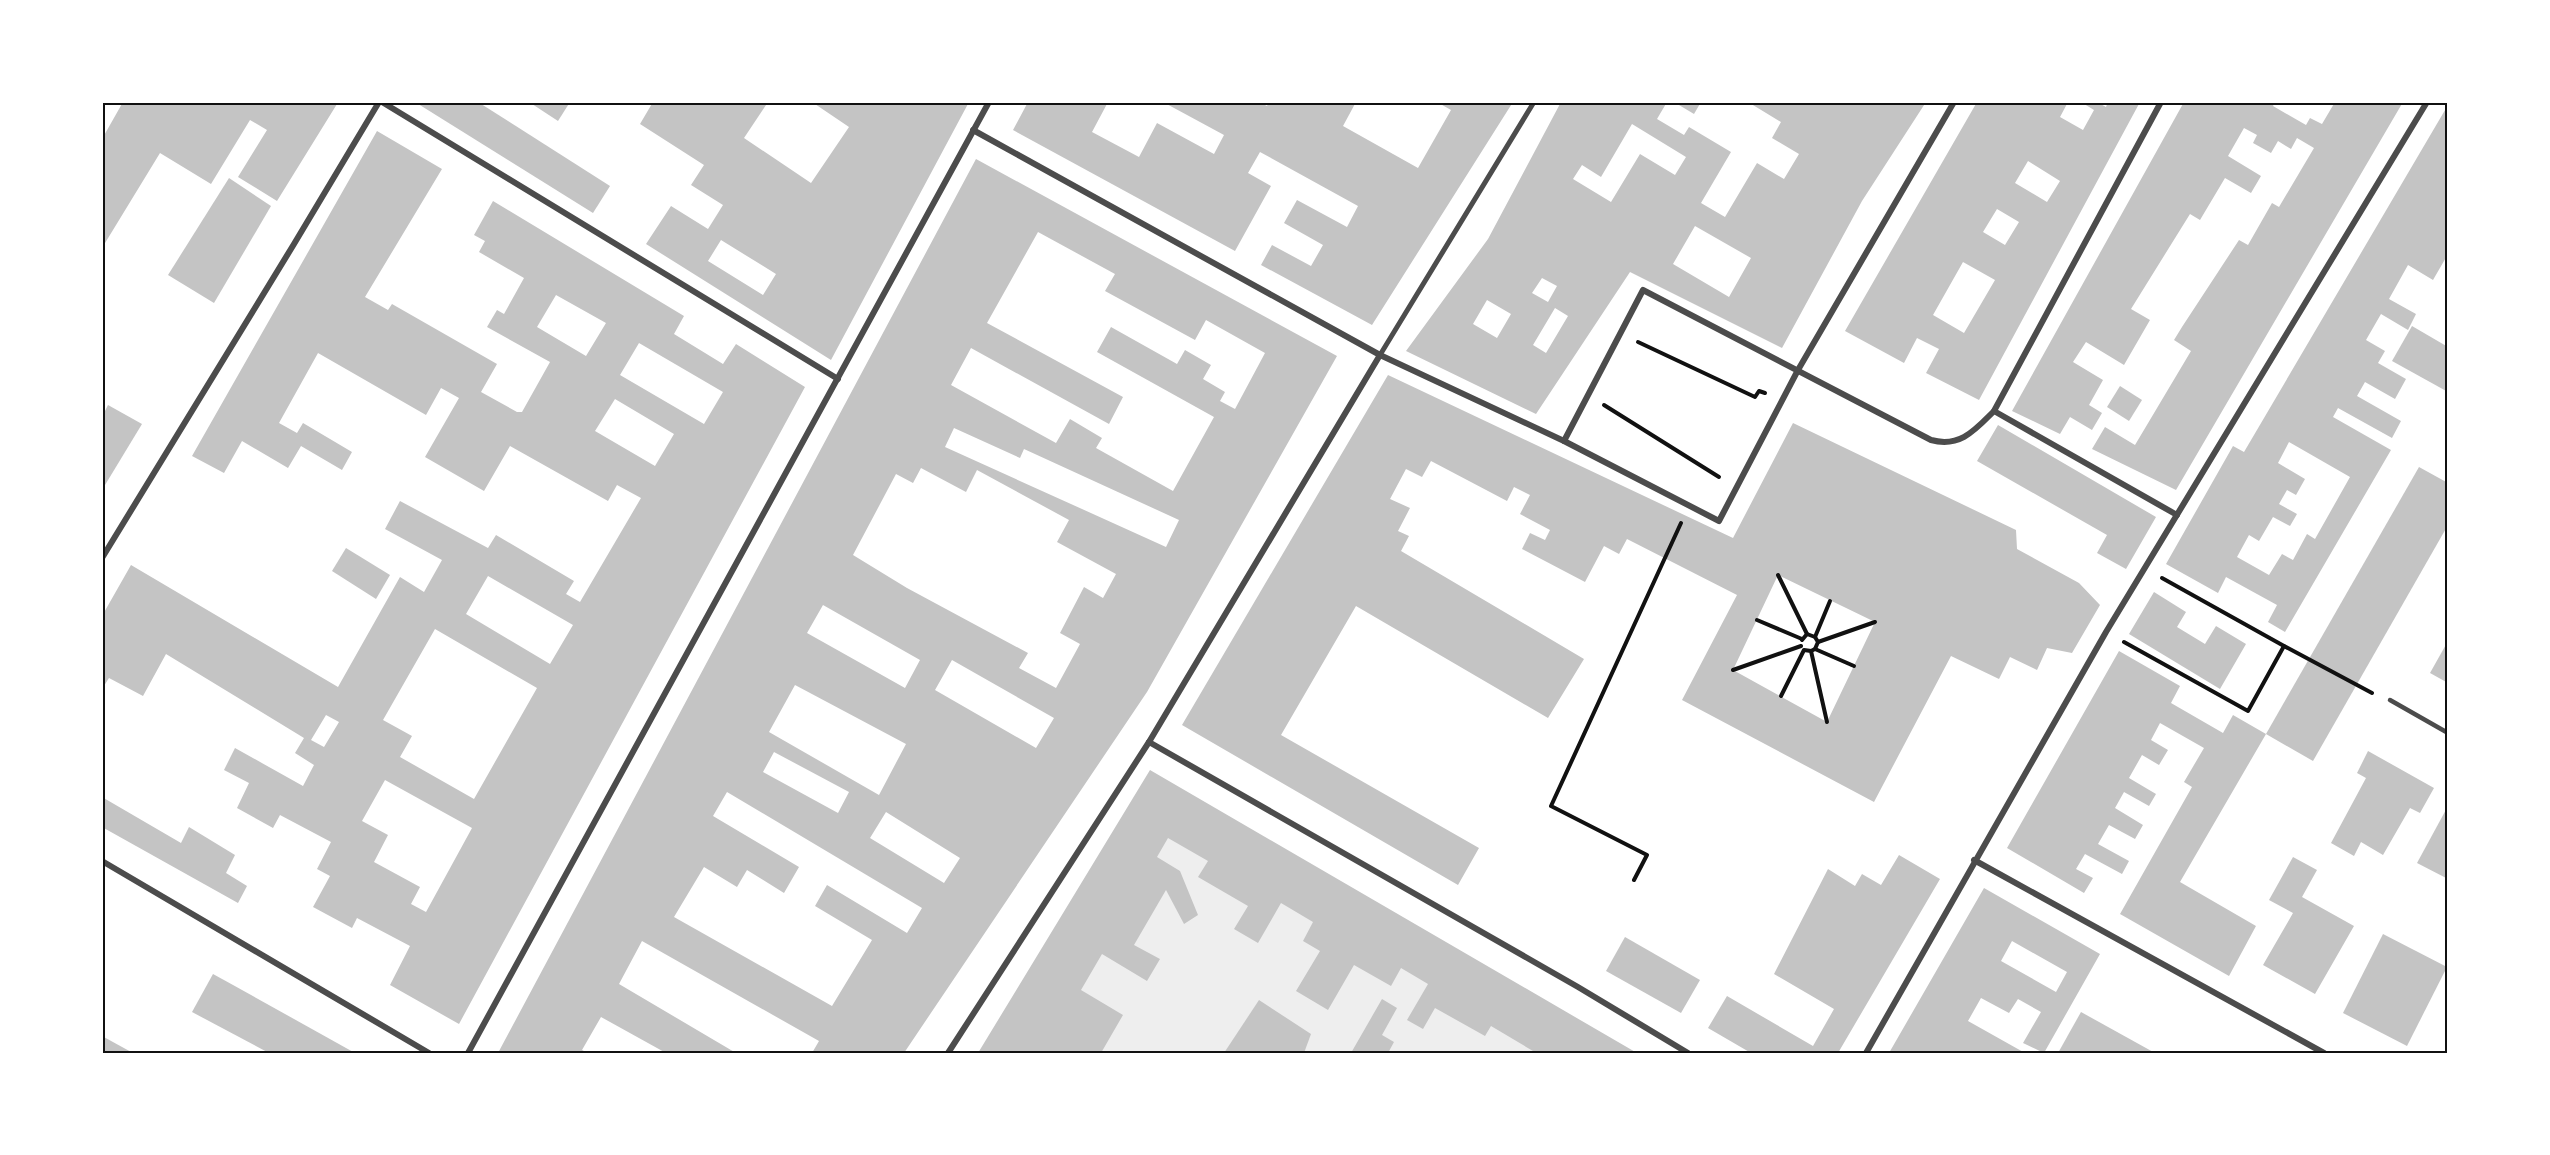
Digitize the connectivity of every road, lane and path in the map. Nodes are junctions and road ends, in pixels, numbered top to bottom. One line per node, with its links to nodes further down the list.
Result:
1 (380, 102): 11 (street); 19 (street)
2 (989, 102): 7 (street)
3 (1534, 102): 9 (street)
4 (1954, 102): 10 (street)
5 (2161, 102): 14 (street)
6 (2427, 102): 18 (street)
7 (973, 130): 9 (street); 11 (street)
8 (1620, 334): 10 (street); 12 (street); 13 (path)
9 (1380, 355): 15 (street); 40 (street)
10 (1798, 370): 13 (street); 14 (street)
11 (838, 379): 45 (street)
12 (1588, 395): 15 (street); 17 (path)
13 (1783, 398): 17 (street)
14 (1994, 411): 18 (street)
15 (1564, 441): 16 (street)
16 (1689, 506): 17 (street); 43 (path)
17 (1698, 511)
18 (2178, 515): 20 (street)
19 (102, 558)
20 (2145, 569): 25 (street); 30 (path)
21 (1778, 576): 26 (path)
22 (1830, 601): 27 (path)
23 (1757, 620): 28 (path)
24 (1875, 622): 29 (path)
25 (2106, 632): 30 (path); 41 (street)
26 (1807, 634): 27 (path); 28 (path)
27 (1815, 636): 29 (path)
28 (1802, 639): 31 (path)
29 (1818, 642): 32 (path)
30 (2284, 646): 35 (path)
31 (1803, 648): 32 (path); 34 (path); 36 (path)
32 (1813, 650): 33 (path); 38 (path)
33 (1854, 666)
34 (1733, 670)
35 (2367, 691)
36 (1780, 696)
37 (2390, 700): 39 (lane)
38 (1827, 722)
39 (2448, 733)
40 (1149, 742): 46 (street); 47 (street)
41 (1974, 860): 48 (street); 49 (street)
42 (102, 861): 44 (street)
43 (1634, 880)
44 (429, 1053)
45 (468, 1053)
46 (948, 1053)
47 (1688, 1053)
48 (1866, 1053)
49 (2324, 1053)

